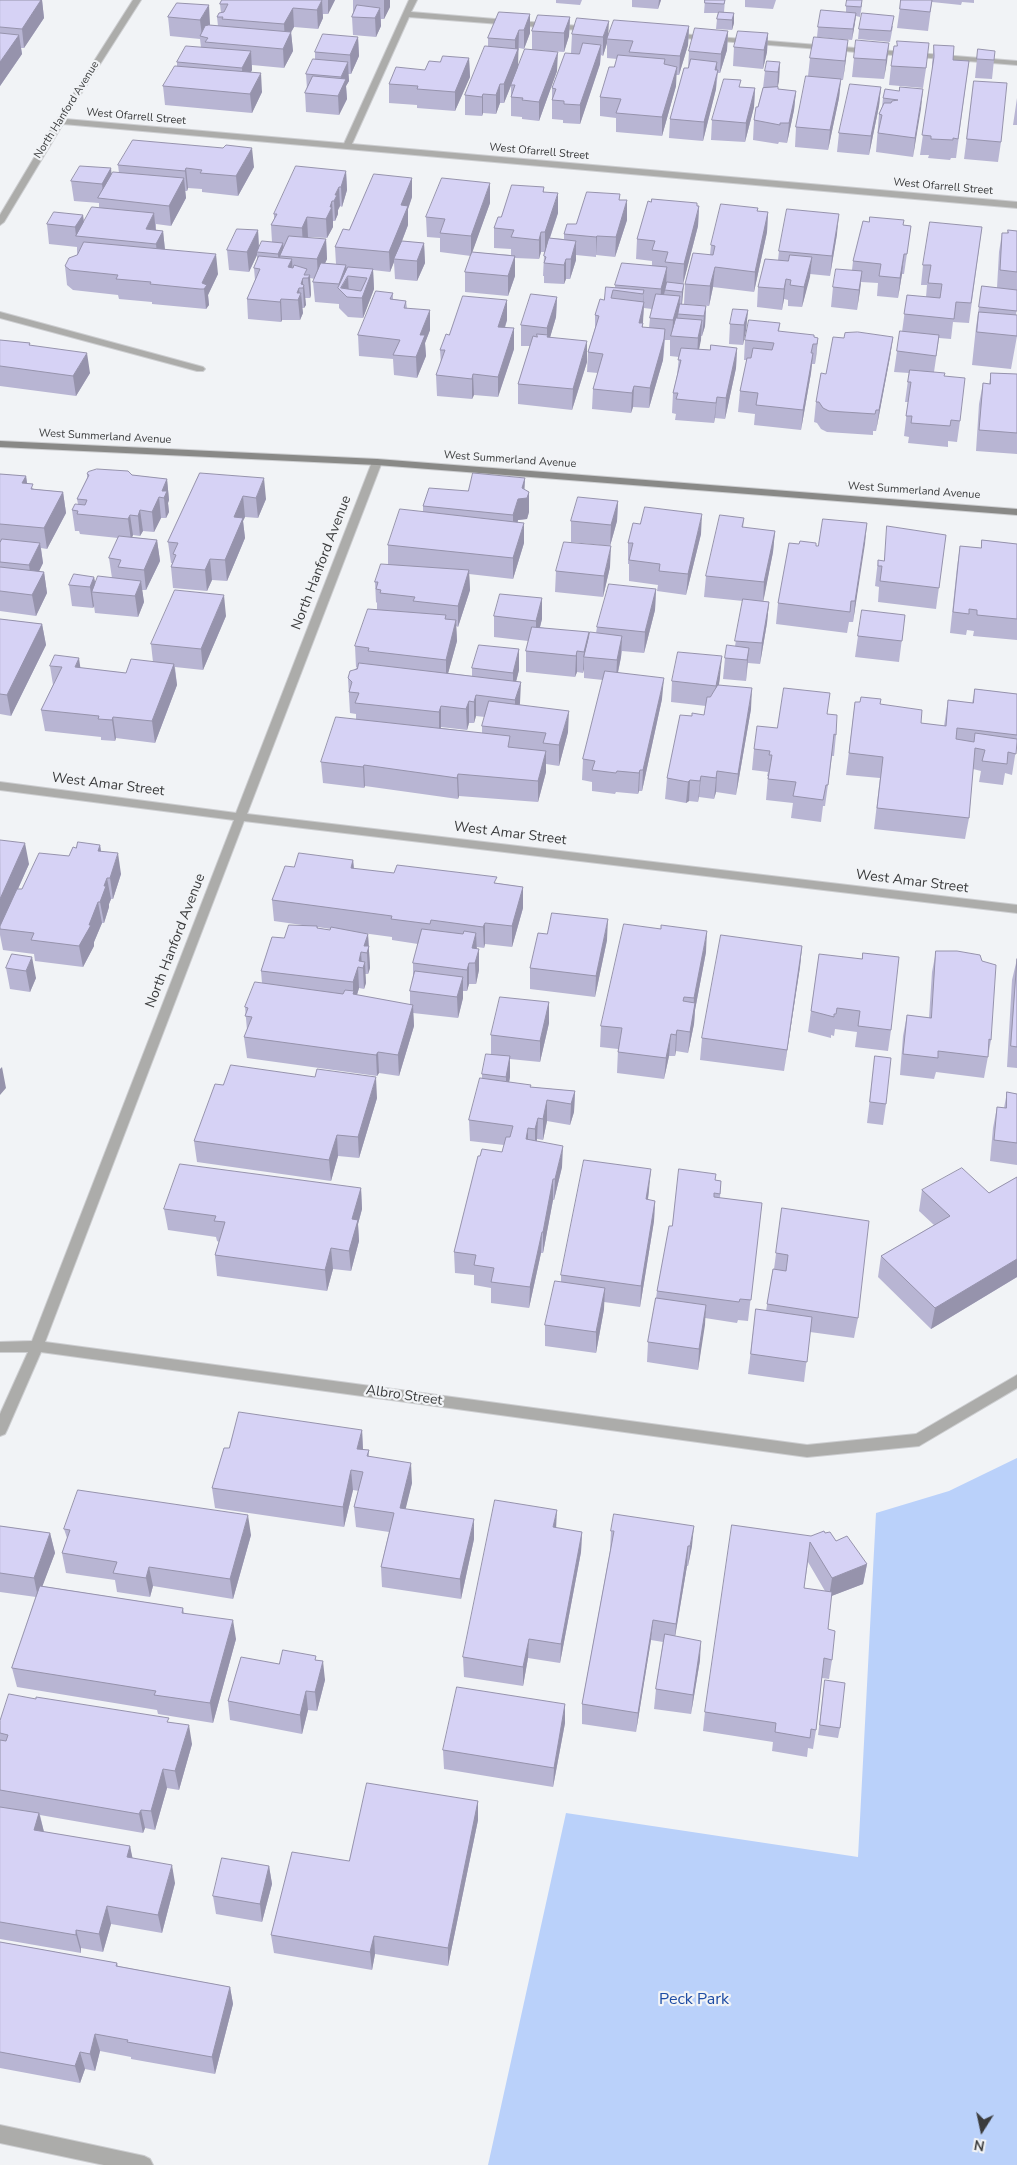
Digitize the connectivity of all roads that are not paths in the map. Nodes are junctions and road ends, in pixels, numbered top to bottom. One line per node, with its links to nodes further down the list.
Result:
1 (136, 0): 7 (street, North Hanford Avenue)
2 (413, 0): 3 (street)
3 (406, 14): 4 (street); 8 (street)
4 (603, 30)
5 (662, 35): 6 (street)
6 (1017, 63)
7 (60, 121): 8 (street, West Ofarrell Street); 10 (street, North Hanford Avenue)
8 (347, 146): 9 (street, West Ofarrell Street)
9 (1017, 205)
10 (0, 222)
11 (0, 315): 12 (street)
12 (200, 369)
13 (0, 444): 14 (main road, West Summerland Avenue)
14 (377, 462): 15 (main road, West Summerland Avenue); 17 (street, North Hanford Avenue)
15 (1017, 512)
16 (0, 786): 17 (street, West Amar Street)
17 (240, 817): 18 (street, West Amar Street); 19 (street, North Hanford Avenue)
18 (1017, 909)
19 (36, 1346): 20 (street, Albro Street); 21 (street, Albro Street); 22 (street, North Hanford Avenue)
20 (0, 1347)
21 (1017, 1381)
22 (0, 1430)
23 (0, 2134): 24 (street)
24 (144, 2165)

